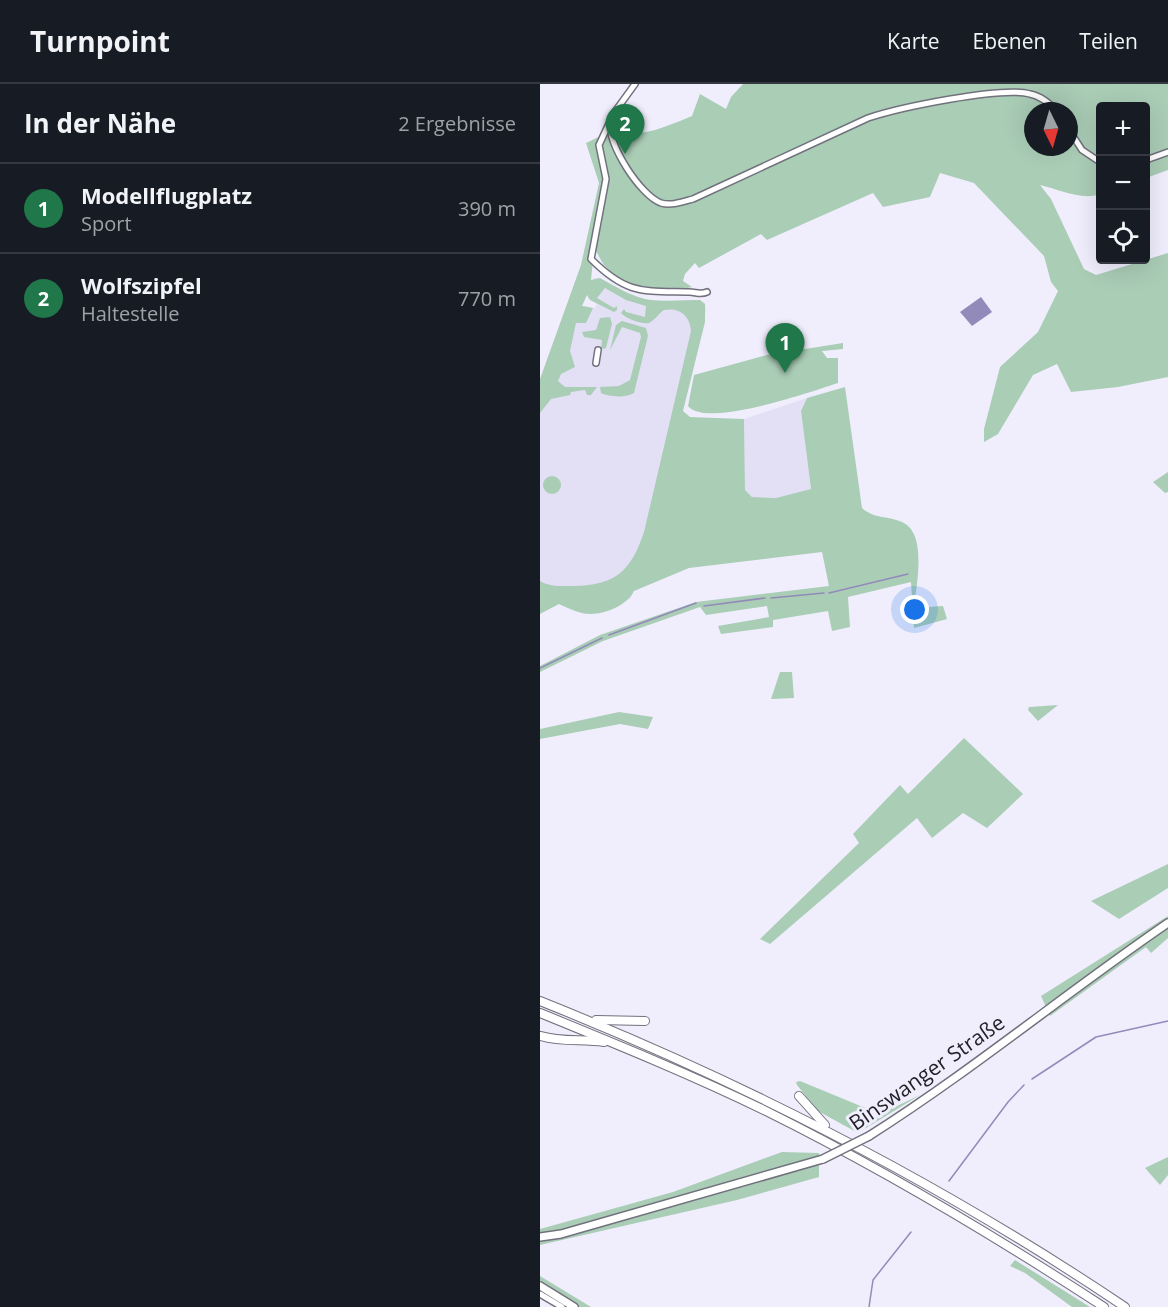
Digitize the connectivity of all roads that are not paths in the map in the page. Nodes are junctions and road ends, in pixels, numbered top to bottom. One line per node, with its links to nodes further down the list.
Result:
1 (635, 84): 3 (street)
2 (1047, 102): 3 (street)
3 (610, 123): 8 (street)
4 (1078, 144): 6 (street)
5 (1168, 152): 7 (street)
6 (1096, 159)
7 (1150, 159)
8 (705, 290)
9 (598, 350): 10 (street)
10 (596, 363)
11 (1168, 923): 20 (main road, Binswanger Straße, bridge)
12 (540, 1001): 14 (highway)
13 (540, 1013): 17 (highway)
14 (588, 1020): 15 (highway); 19 (highway)
15 (645, 1021)
16 (541, 1036): 17 (highway)
17 (617, 1044): 25 (highway)
18 (799, 1096): 19 (highway)
19 (832, 1132): 26 (highway)
20 (540, 1237)
21 (540, 1286): 24 (main road)
22 (540, 1294): 23 (street)
23 (562, 1307)
24 (574, 1307)
25 (1104, 1307)
26 (1125, 1307)

